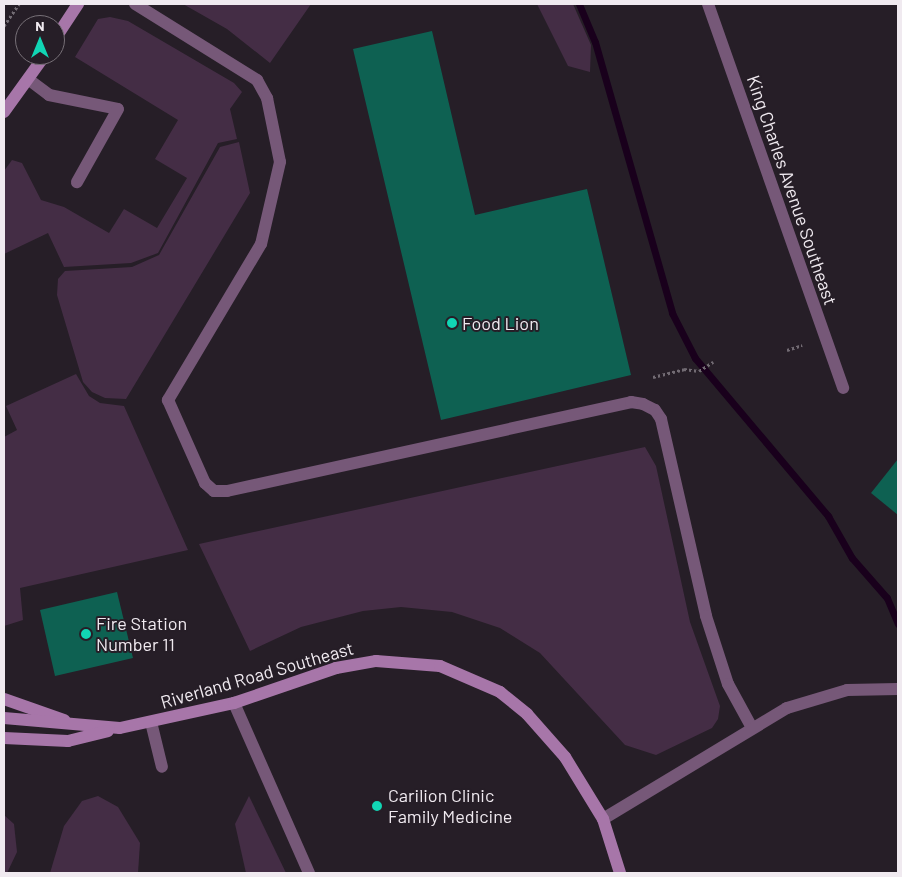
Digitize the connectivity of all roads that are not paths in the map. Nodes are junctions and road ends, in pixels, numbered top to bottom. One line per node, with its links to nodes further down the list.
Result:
1 (78, 4): 4 (main road)
2 (135, 4): 16 (street)
3 (708, 4): 9 (street, King Charles Avenue Southeast)
4 (65, 24)
5 (38, 65): 6 (main road)
6 (28, 79): 7 (main road); 8 (street)
7 (4, 112)
8 (77, 182)
9 (843, 388)
10 (898, 689): 16 (street)
11 (4, 699): 15 (main road)
12 (234, 703): 14 (main road, Riverland Road Southeast); 20 (main road, Riverland Road Southeast); 21 (street)
13 (4, 718): 15 (main road, Riverland Road Southeast)
14 (151, 722): 17 (main road, Riverland Road Southeast); 19 (street)
15 (81, 725): 17 (main road, Riverland Road Southeast)
16 (751, 726): 20 (street)
17 (120, 728): 18 (main road)
18 (4, 738)
19 (162, 767)
20 (603, 819): 22 (main road, Riverland Road Southeast)
21 (309, 873)
22 (620, 873)

